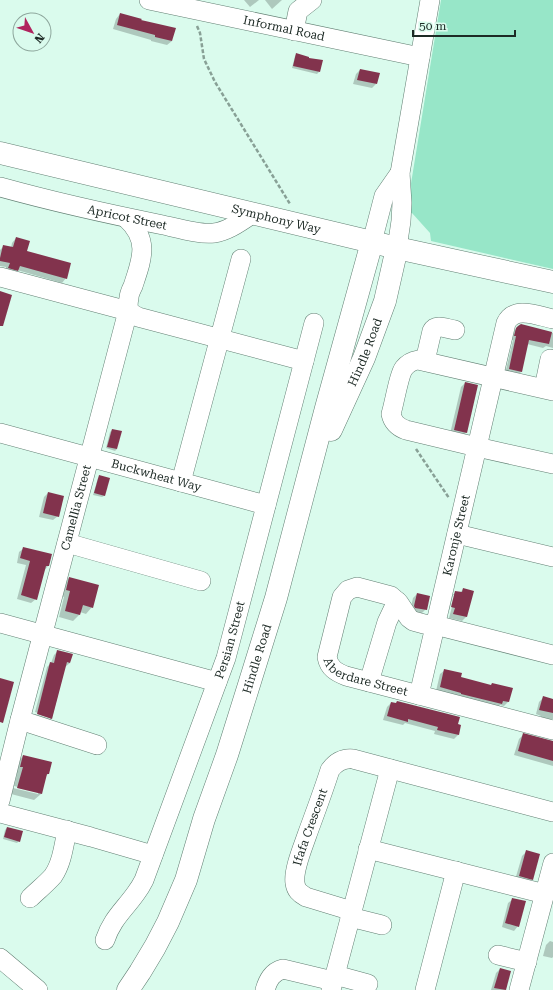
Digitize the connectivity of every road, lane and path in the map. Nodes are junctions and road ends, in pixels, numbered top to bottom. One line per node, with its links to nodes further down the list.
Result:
1 (149, 0): 4 (street, Informal Road)
2 (312, 0): 5 (street)
3 (430, 0): 6 (street)
4 (191, 9): 5 (street, Informal Road); 10 (path)
5 (294, 31): 6 (street, Informal Road)
6 (420, 57): 8 (street)
7 (0, 153): 11 (main road, Symphony Way)
8 (400, 173): 13 (street); 14 (street)
9 (0, 187): 12 (street, Apricot Street)
10 (290, 204)
11 (252, 214): 12 (street, Apricot Street); 13 (main road, Symphony Way)
12 (126, 218): 18 (street, Camellia Street)
13 (372, 242): 14 (main road, Symphony Way); 34 (main road, Hindle Road)
14 (397, 248): 17 (main road, Symphony Way); 34 (main road, Hindle Road)
15 (241, 259): 22 (street)
16 (0, 277): 18 (street)
17 (553, 282)
18 (128, 311): 22 (street); 31 (street, Camellia Street)
19 (553, 319): 26 (street, Karonje Street)
20 (314, 323): 24 (street, Persian Street)
21 (455, 330): 25 (street)
22 (220, 338): 24 (street); 33 (street)
23 (550, 359): 27 (street)
24 (304, 361): 36 (street, Persian Street)
25 (425, 361): 26 (street); 28 (street)
26 (494, 377): 27 (street); 30 (street, Karonje Street)
27 (548, 389)
28 (401, 428): 30 (street); 35 (path)
29 (0, 433): 31 (street, Buckwheat Way)
30 (477, 447): 32 (street); 37 (street, Karonje Street)
31 (90, 457): 33 (street, Buckwheat Way); 38 (street, Camellia Street)
32 (553, 464)
33 (181, 482): 36 (street, Buckwheat Way)
34 (303, 496): 56 (main road, Hindle Road)
35 (452, 502)
36 (266, 506): 46 (street, Persian Street)
37 (457, 534): 39 (street); 43 (street, Karonje Street)
38 (68, 543): 40 (street); 44 (street, Camellia Street)
39 (553, 557)
40 (200, 581)
41 (397, 601): 43 (street); 47 (street); 47 (street, Aberdare Street)
42 (0, 623): 44 (street)
43 (436, 625): 45 (street); 48 (street, Karonje Street)
44 (43, 635): 46 (street); 49 (street, Camellia Street)
45 (553, 655)
46 (217, 682): 59 (street, Persian Street)
47 (369, 682): 48 (street, Aberdare Street)
48 (419, 695): 50 (street, Aberdare Street)
49 (20, 720): 51 (street); 53 (street, Camellia Street)
50 (553, 730)
51 (98, 745)
52 (390, 769): 54 (street, Ifafa Crescent); 58 (street); 64 (street, Ifafa Crescent)
53 (0, 801)
54 (553, 812)
55 (0, 814): 57 (street)
56 (204, 819): 75 (main road, Hindle Road); 76 (main road, Hindle Road)
57 (67, 830): 59 (street); 63 (street)
58 (368, 849): 61 (street); 64 (street)
59 (153, 855): 66 (street, Persian Street)
60 (553, 863): 62 (street)
61 (456, 871): 62 (street); 78 (street)
62 (545, 894): 69 (street)
63 (30, 898)
64 (351, 914): 65 (street, Ifafa Crescent); 71 (street)
65 (382, 925)
66 (105, 940)
67 (498, 955): 69 (street)
68 (0, 958): 74 (street)
69 (527, 962): 79 (street)
70 (0, 967): 73 (street)
71 (333, 982): 72 (street); 77 (street)
72 (368, 984)
73 (22, 990)
74 (38, 990)
75 (112, 990)
76 (128, 990)
77 (265, 990)
78 (425, 990)
79 (519, 990)

